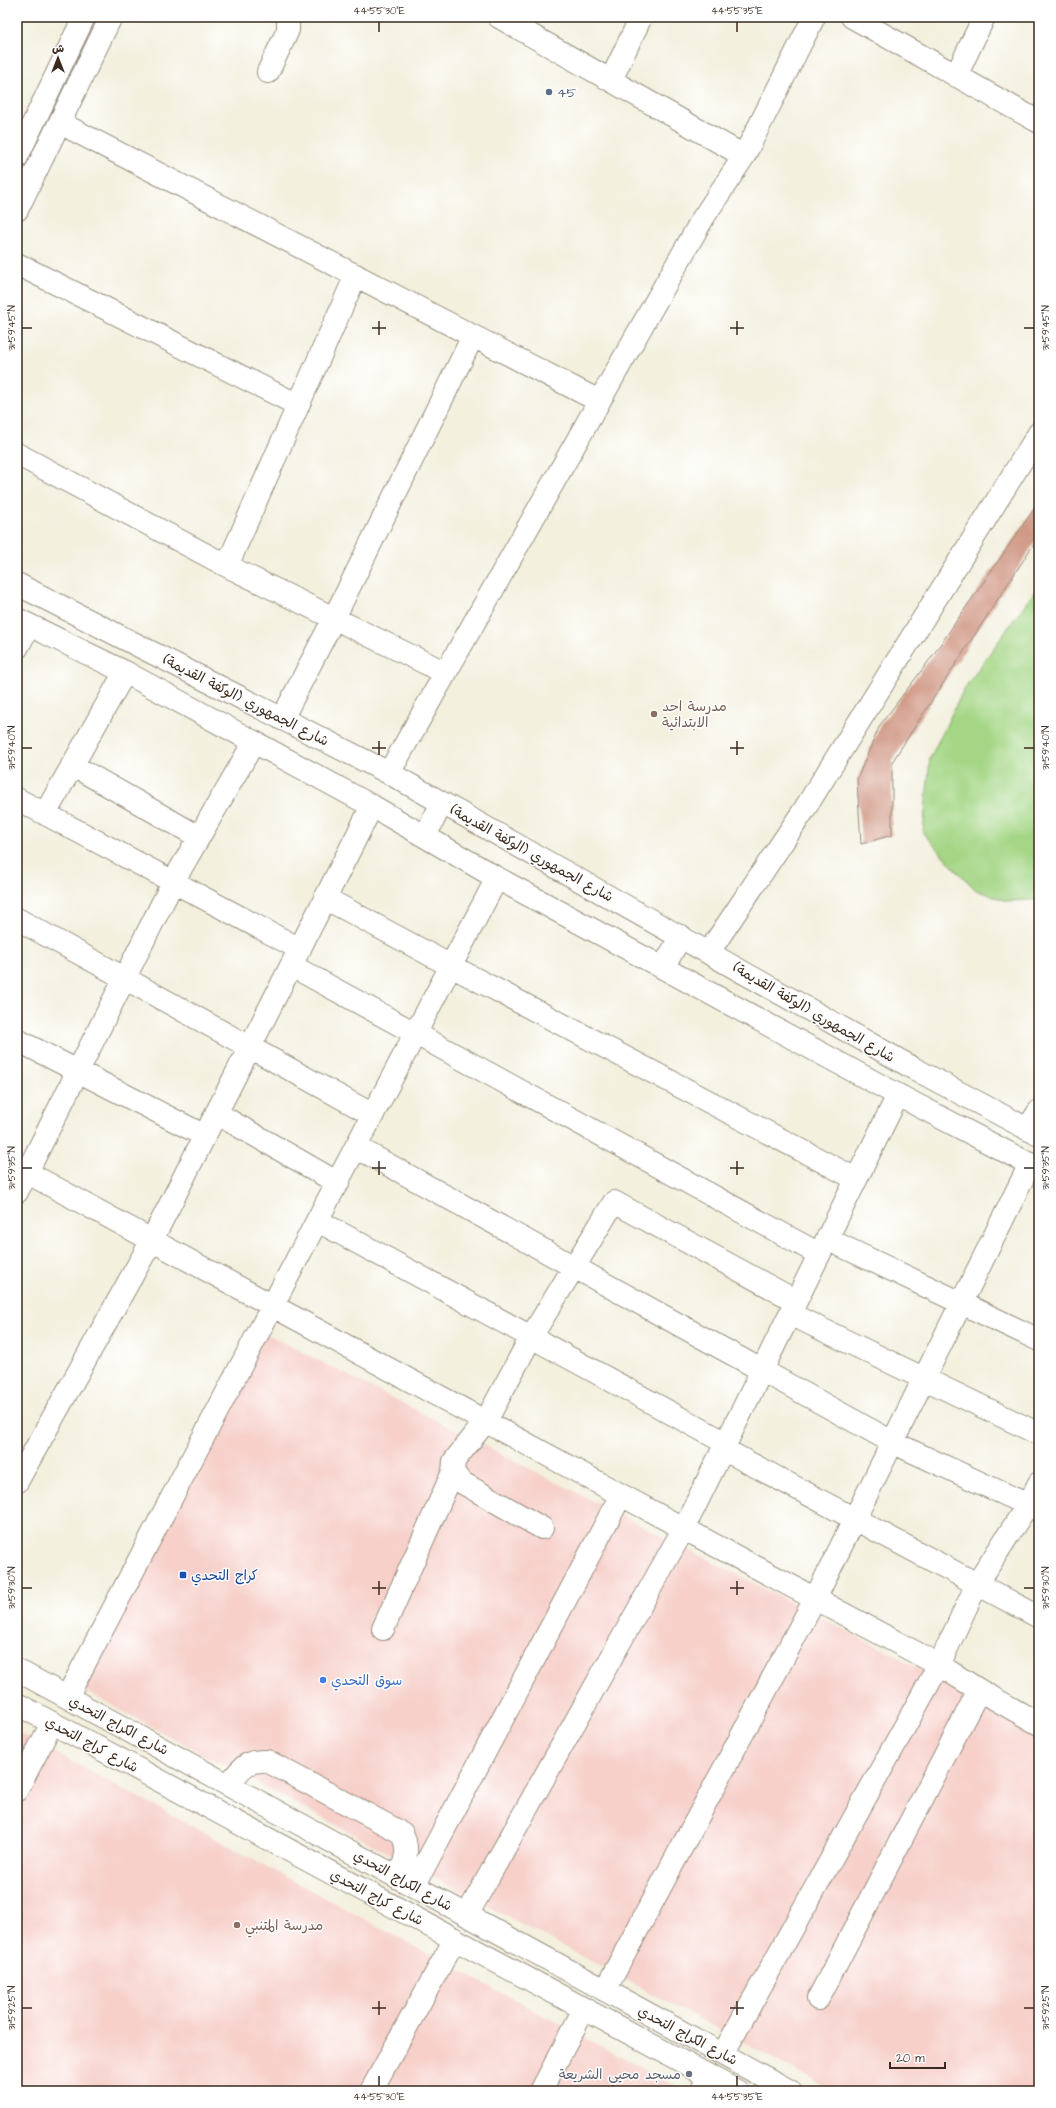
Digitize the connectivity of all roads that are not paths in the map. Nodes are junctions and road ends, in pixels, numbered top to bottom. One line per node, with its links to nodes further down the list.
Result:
1 (84, 17): 15 (street)
2 (111, 17): 13 (street)
3 (288, 17): 9 (street)
4 (499, 17): 11 (street)
5 (641, 17): 11 (street)
6 (814, 17): 14 (street)
7 (852, 17): 10 (street)
8 (984, 17): 10 (street)
9 (268, 72)
10 (956, 76): 12 (street)
11 (610, 80): 14 (street)
12 (1039, 122)
13 (60, 123): 16 (street); 18 (street)
14 (744, 156): 20 (street)
15 (17, 157)
16 (17, 210)
17 (17, 264): 21 (street)
18 (356, 276): 19 (street); 21 (street)
19 (473, 336): 20 (street); 26 (street)
20 (599, 401): 30 (street)
21 (298, 405): 24 (street)
22 (1039, 433): 46 (street)
23 (17, 454): 24 (street)
24 (227, 566): 26 (street)
25 (17, 584): 31 (street, شارع الجمهوري (الوكفة القديمة))
26 (334, 618): 30 (street); 31 (street)
27 (23, 623): 28 (street); 29 (street)
28 (17, 648)
29 (125, 672): 32 (street); 33 (street)
30 (446, 673): 34 (street)
31 (282, 719): 34 (street, شارع الجمهوري (الوكفة القديمة))
32 (254, 742): 37 (street); 40 (street)
33 (72, 766): 38 (street); 40 (street)
34 (389, 773): 36 (street, شارع الجمهوري (الوكفة القديمة))
35 (17, 799): 38 (street)
36 (442, 803): 39 (street); 45 (street, شارع الجمهوري (الوكفة القديمة))
37 (372, 806): 39 (street); 43 (street)
38 (45, 814): 42 (street)
39 (425, 836): 41 (street)
40 (199, 837): 42 (street)
41 (497, 878): 48 (street); 49 (street)
42 (173, 882): 47 (street); 50 (street)
43 (325, 898): 47 (street); 48 (street)
44 (17, 919): 50 (street)
45 (681, 936): 46 (street, شارع الجمهوري (الوكفة القديمة)); 49 (street)
46 (709, 952): 59 (street, شارع الجمهوري (الوكفة القديمة))
47 (296, 958): 51 (street); 53 (street)
48 (451, 966): 51 (street); 64 (street)
49 (663, 968): 55 (street)
50 (125, 977): 53 (street); 54 (street)
51 (415, 1035): 58 (street); 69 (street)
52 (17, 1040): 54 (street)
53 (249, 1048): 57 (street); 58 (street)
54 (78, 1071): 60 (street); 63 (street)
55 (898, 1096): 62 (street); 64 (street)
56 (1039, 1111): 59 (street)
57 (216, 1113): 60 (street); 65 (street)
58 (373, 1114): 61 (street)
59 (1033, 1132)
60 (204, 1136): 68 (street)
61 (356, 1147): 65 (street); 70 (street)
62 (1035, 1167): 71 (street)
63 (22, 1170): 66 (street); 68 (street)
64 (856, 1179): 69 (street)
65 (338, 1183): 67 (street)
66 (17, 1192)
67 (318, 1221): 72 (street); 74 (street)
68 (152, 1240): 72 (street); 83 (street)
69 (823, 1247): 71 (street); 73 (street)
70 (573, 1267): 73 (street); 74 (street); 76 (street)
71 (962, 1305): 75 (street); 77 (street)
72 (273, 1306): 78 (street); 97 (street)
73 (793, 1308): 76 (street); 77 (street)
74 (531, 1336): 78 (street); 81 (street)
75 (1039, 1340)
76 (762, 1371): 80 (street); 81 (street)
77 (926, 1379): 79 (street); 80 (street)
78 (486, 1421): 82 (street); 85 (street)
79 (1039, 1434)
80 (894, 1443): 86 (street); 87 (street)
81 (725, 1446): 87 (street); 89 (street)
82 (453, 1472): 88 (street); 93 (street)
83 (17, 1482)
84 (1039, 1483): 86 (street)
85 (621, 1495): 89 (street); 103 (street)
86 (1034, 1507): 90 (street)
87 (855, 1519): 90 (street); 91 (street)
88 (542, 1528)
89 (684, 1528): 91 (street); 104 (street)
90 (976, 1584): 92 (street); 94 (street)
91 (815, 1599): 94 (street); 106 (street)
92 (1039, 1617)
93 (383, 1629)
94 (939, 1665): 96 (street); 109 (street)
95 (17, 1670): 97 (street, شارع الكراج التحدي)
96 (979, 1690): 100 (street); 107 (street)
97 (67, 1697): 101 (street, شارع الكراج التحدي)
98 (17, 1704): 99 (street, شارع كراج التحدي)
99 (52, 1723): 102 (street); 105 (street, شارع كراج التحدي)
100 (1039, 1724)
101 (229, 1784): 103 (street, شارع الكراج التحدي); 103 (street)
102 (17, 1790)
103 (407, 1882): 104 (street, شارع الكراج التحدي)
104 (467, 1915): 106 (street, شارع الكراج التحدي)
105 (455, 1939): 108 (street, شارع كراج التحدي); 111 (street)
106 (605, 1990): 109 (street, شارع الكراج التحدي)
107 (818, 1999)
108 (584, 2009): 110 (street, شارع كراج التحدي); 112 (street)
109 (723, 2054): 114 (street, شارع الكراج التحدي)
110 (705, 2083): 113 (street, شارع كراج التحدي)
111 (371, 2091)
112 (541, 2091)
113 (737, 2091)
114 (790, 2091)

